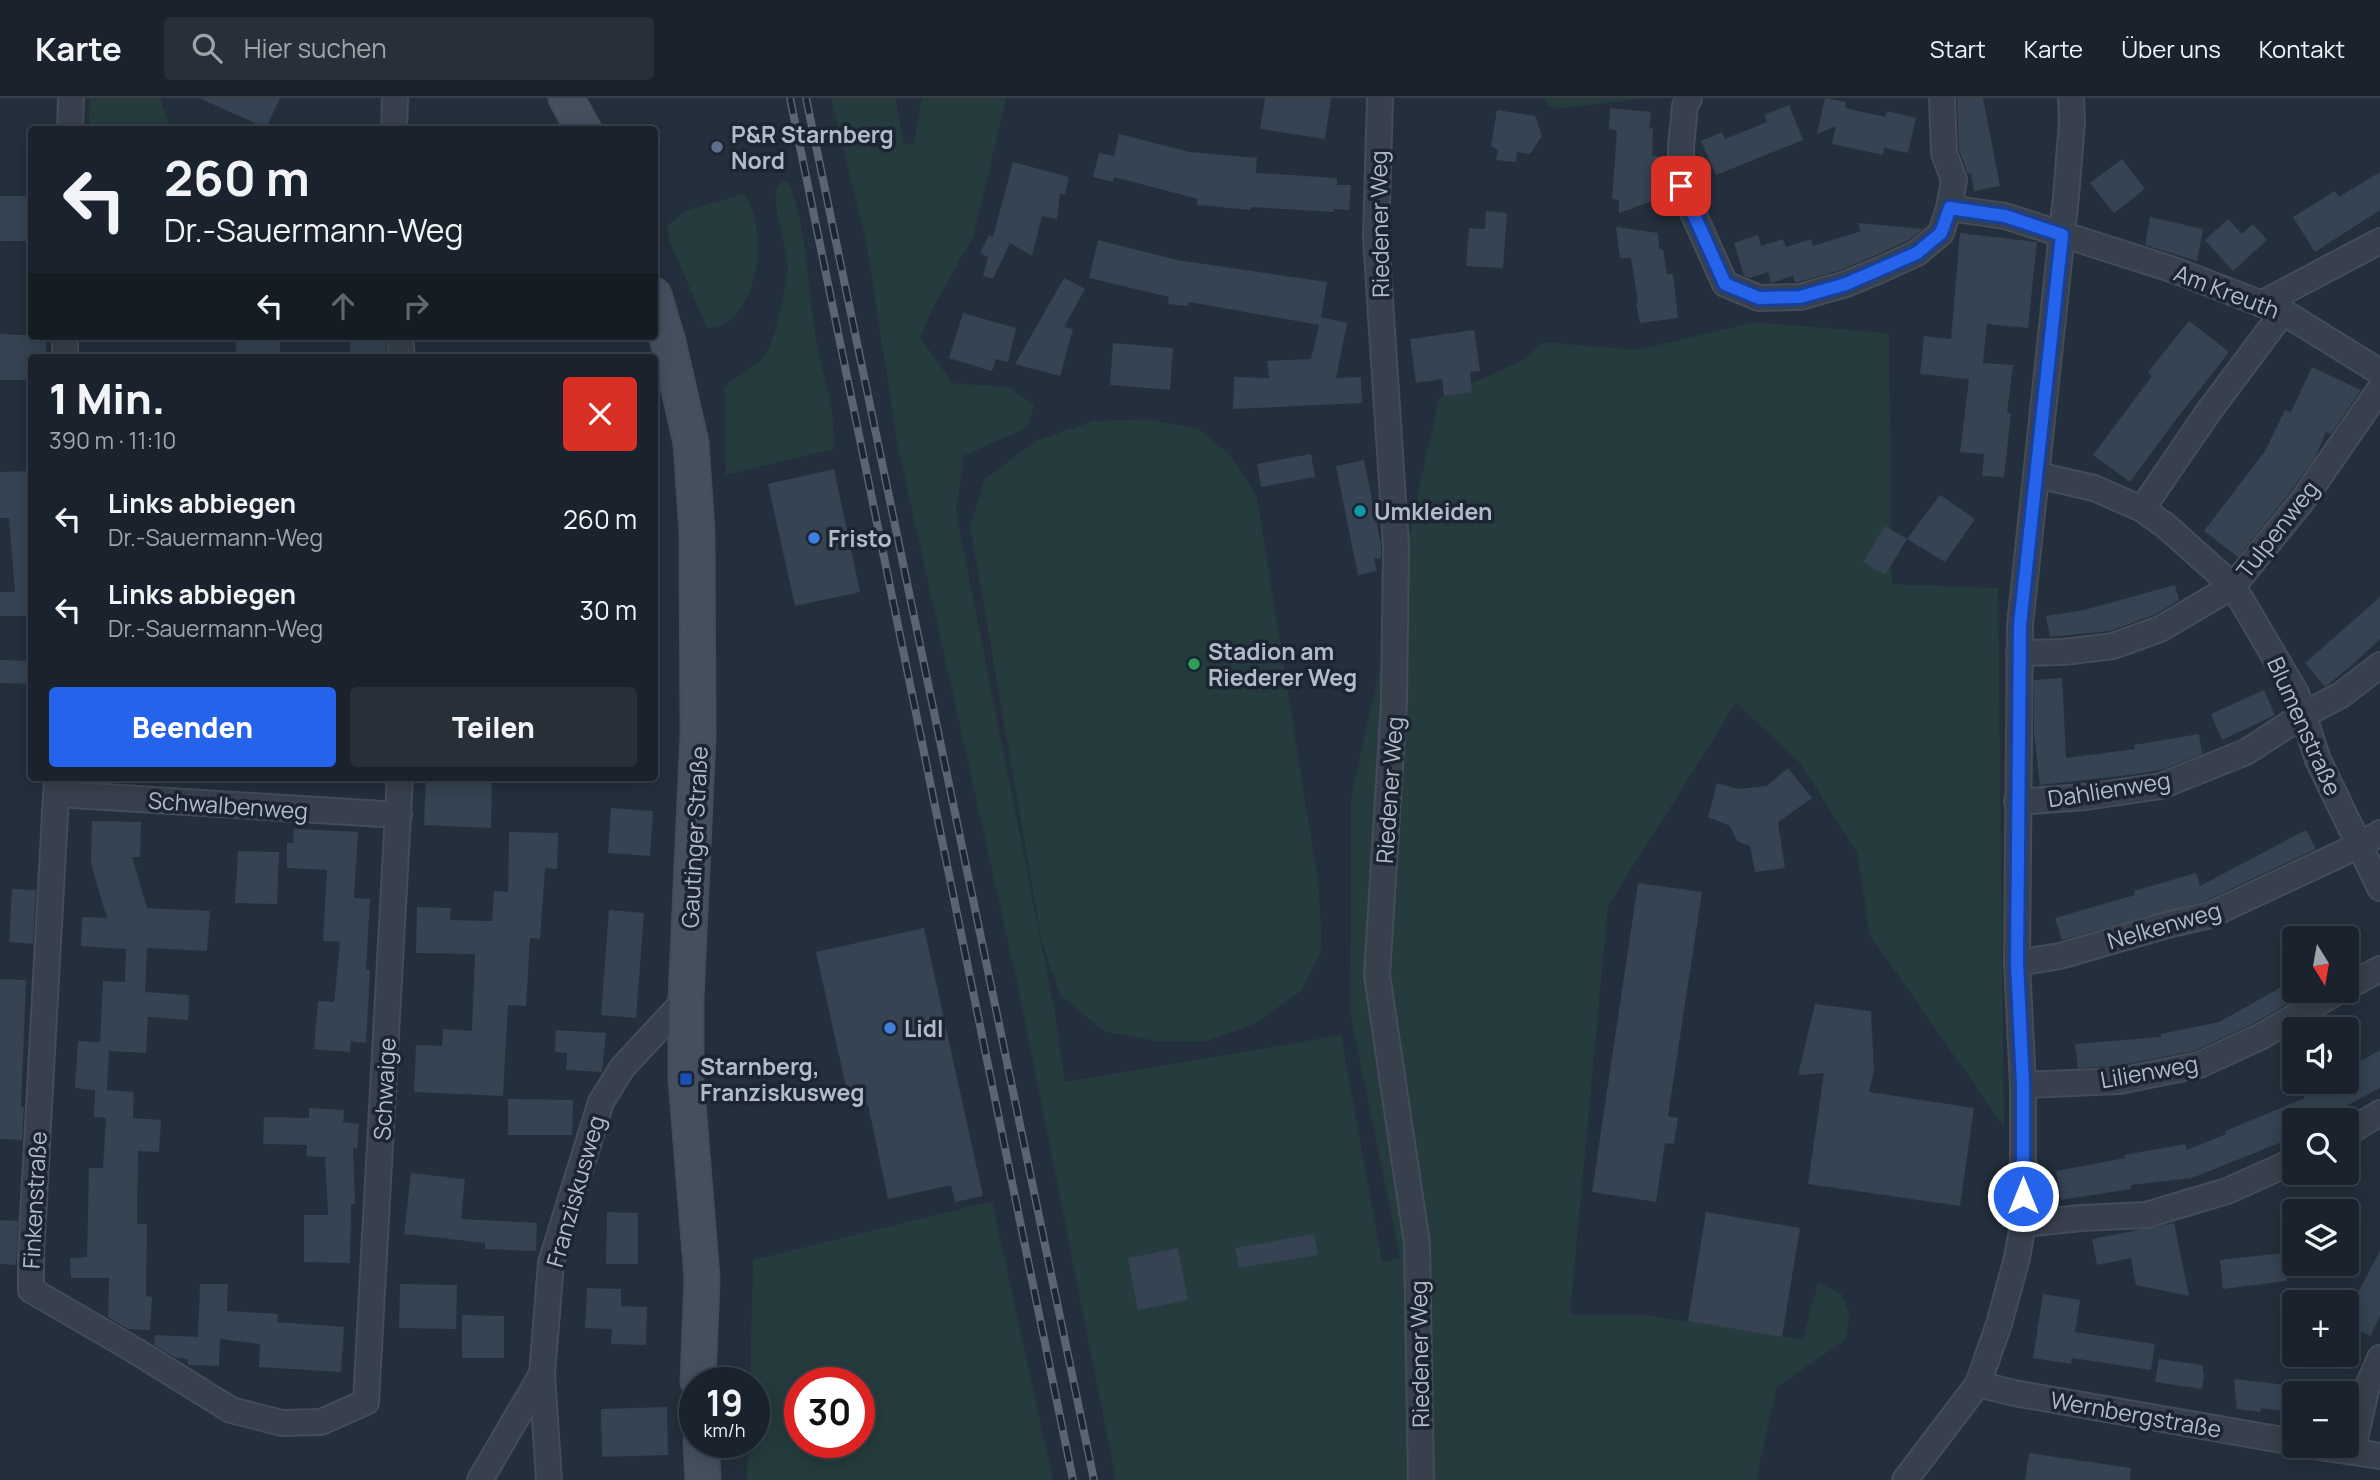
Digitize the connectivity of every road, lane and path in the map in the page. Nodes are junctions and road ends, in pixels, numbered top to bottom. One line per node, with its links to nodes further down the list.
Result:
1 (71, 98): 8 (street)
2 (395, 98): 9 (street)
3 (566, 98): 10 (main road)
4 (1380, 98): 53 (street, Riedener Weg)
5 (1689, 98): 11 (street)
6 (1942, 98): 11 (street)
7 (2071, 98): 12 (street)
8 (70, 126)
9 (394, 126)
10 (582, 126)
11 (1950, 208): 12 (street, Am Kreuth)
12 (2062, 235): 15 (street, Am Kreuth); 18 (street)
13 (2380, 241): 15 (street)
14 (658, 308): 33 (main road, Gautinger Straße)
15 (2272, 308): 16 (street, Am Kreuth); 19 (street)
16 (2380, 372)
17 (2380, 388): 20 (street, Tulpenweg)
18 (2037, 475): 19 (street, Blumenstraße); 21 (street)
19 (2142, 509): 20 (street, Blumenstraße)
20 (2232, 586): 21 (street, Tulpenweg); 23 (street, Blumenstraße)
21 (2019, 653): 26 (street)
22 (2380, 665): 23 (street, Dahlienweg)
23 (2303, 715): 26 (street, Dahlienweg); 28 (street, Blumenstraße)
24 (400, 781): 27 (street, Schwaige)
25 (57, 785): 27 (street, Schwalbenweg); 44 (street, Finkenstraße)
26 (2017, 802): 30 (street)
27 (399, 815): 44 (street, Schwaige)
28 (2370, 839): 29 (street, Blumenstraße); 30 (street, Nelkenweg)
29 (2380, 888)
30 (2017, 963): 35 (street)
31 (2380, 969): 32 (street)
32 (2359, 980)
33 (686, 999): 41 (main road, Gautinger Straße); 42 (street, Franziskusweg)
34 (2318, 1003): 35 (street, Lilienweg)
35 (2023, 1084): 39 (street)
36 (2380, 1113): 37 (street)
37 (2359, 1126)
38 (2282, 1166): 39 (street)
39 (2023, 1224): 43 (street)
40 (2380, 1358): 45 (street)
41 (699, 1367)
42 (542, 1374): 50 (street, Franziskusweg); 51 (street)
43 (1978, 1384): 46 (street, Wernbergstraße); 54 (street)
44 (366, 1402)
45 (2359, 1419)
46 (2282, 1440)
47 (2359, 1453): 48 (street)
48 (2380, 1456)
49 (702, 1458): 52 (main road)
50 (480, 1480)
51 (549, 1480)
52 (703, 1480)
53 (1421, 1480)
54 (1905, 1480)

